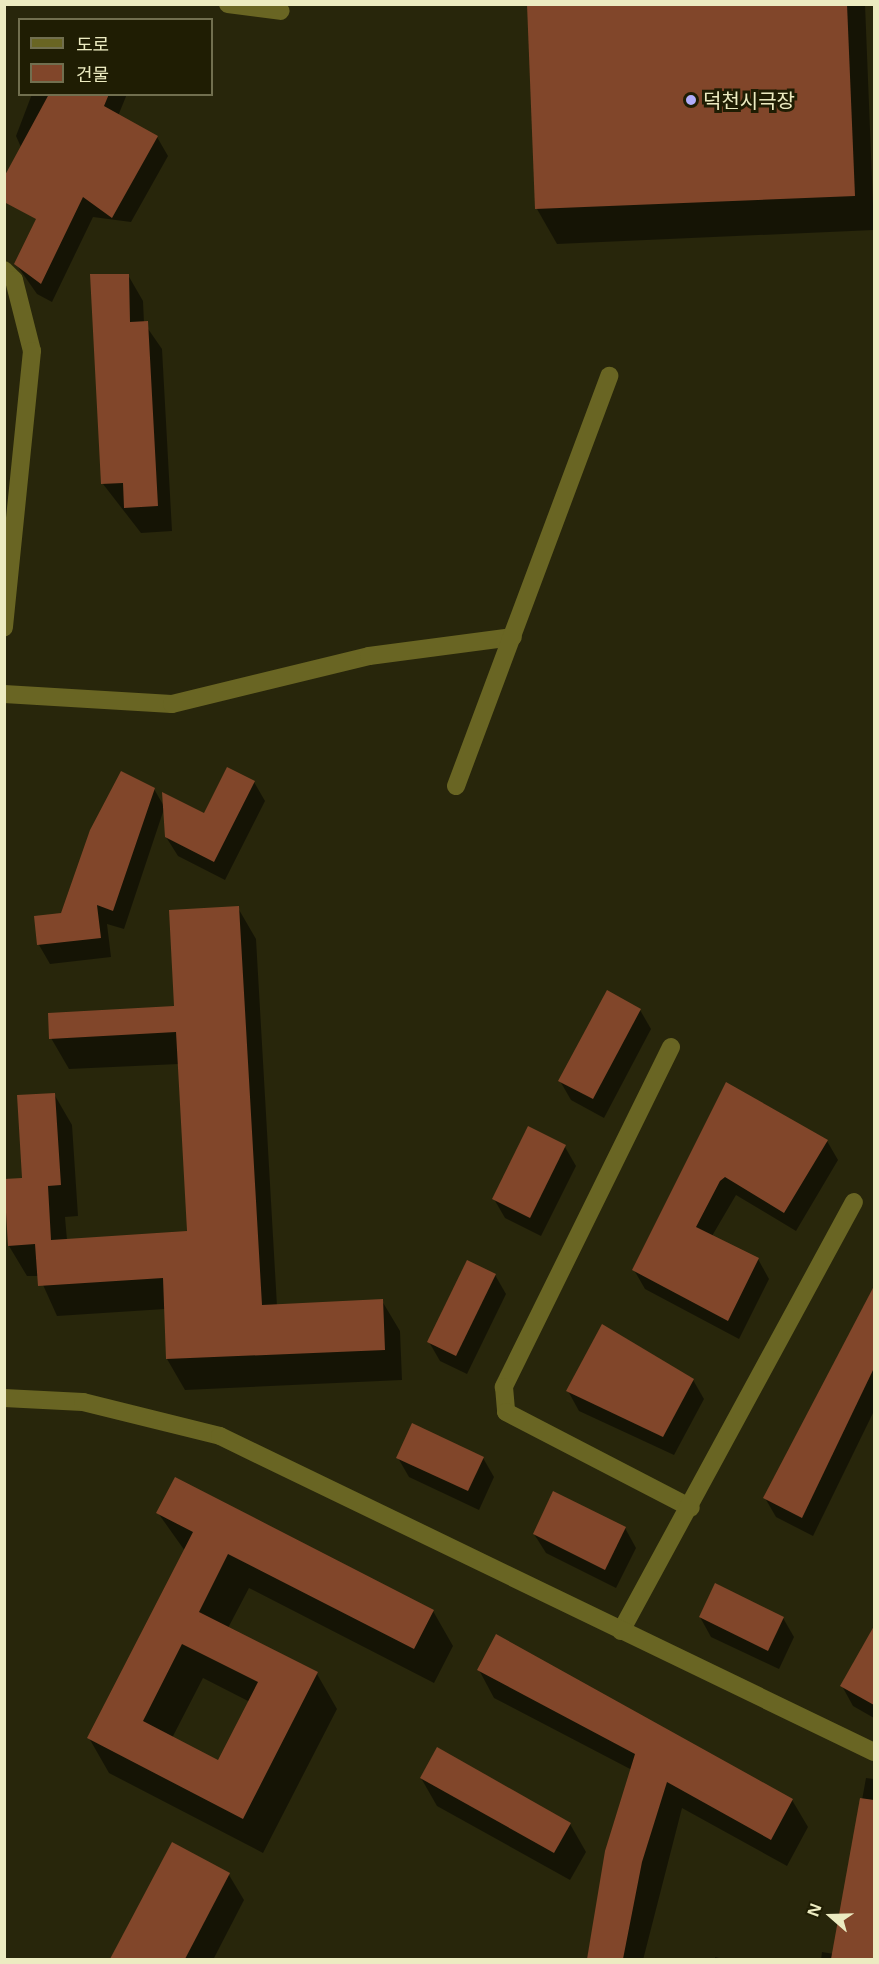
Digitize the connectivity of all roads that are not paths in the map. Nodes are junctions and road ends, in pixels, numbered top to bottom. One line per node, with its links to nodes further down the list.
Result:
1 (228, 4): 2 (street)
2 (281, 10)
3 (4, 270): 5 (street)
4 (609, 375): 6 (street)
5 (4, 628)
6 (513, 637): 7 (street); 8 (street)
7 (4, 694)
8 (456, 786)
9 (671, 1047): 12 (street)
10 (854, 1202): 12 (street)
11 (4, 1398): 13 (street)
12 (691, 1508): 13 (street)
13 (621, 1631): 14 (street)
14 (874, 1752)

